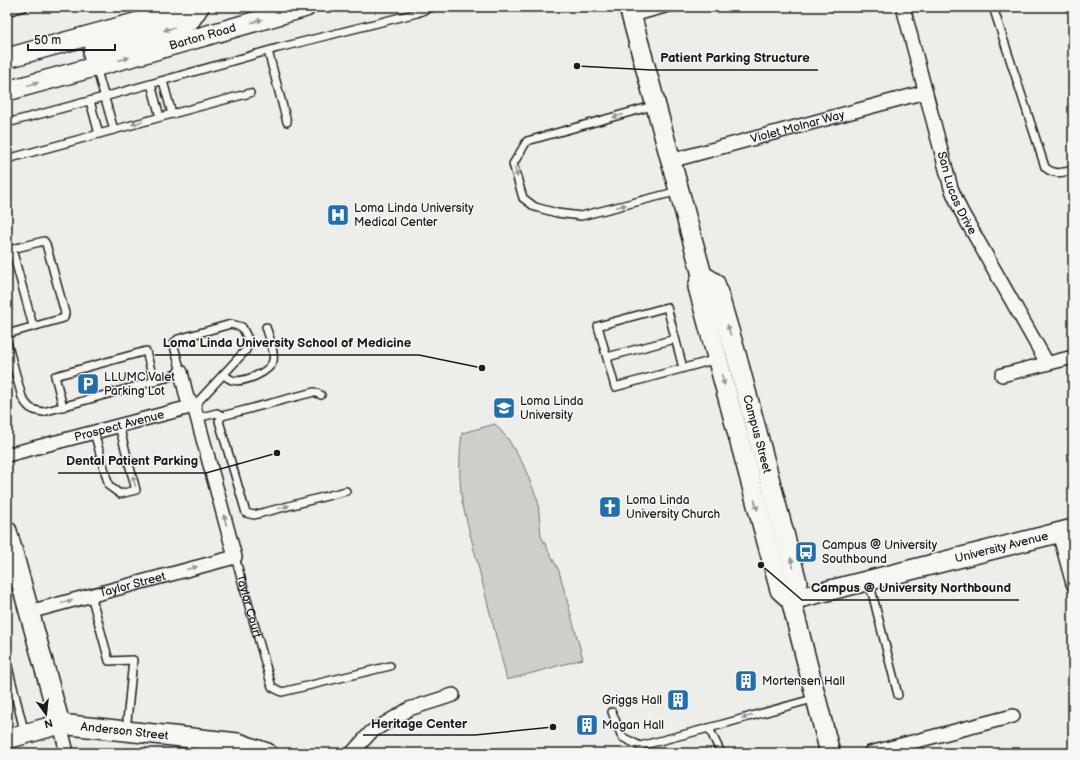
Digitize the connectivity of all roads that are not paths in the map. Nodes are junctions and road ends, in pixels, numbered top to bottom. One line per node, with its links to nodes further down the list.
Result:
1 (24, 7): 9 (lane)
2 (193, 7): 12 (street)
3 (199, 7): 13 (street, one-way to 13)
4 (306, 7): 13 (street, Barton Road, one-way to 4)
5 (432, 7): 11 (lane)
6 (673, 7): 10 (lane)
7 (903, 7): 17 (street, San Lucas Drive)
8 (993, 7): 30 (lane)
9 (7, 12)
10 (631, 13): 21 (street, Campus Street)
11 (268, 51): 14 (lane); 25 (lane)
12 (7, 58)
13 (96, 67): 16 (street, Barton Road, one-way to 13); 19 (lane)
14 (163, 81): 15 (lane); 22 (lane)
15 (151, 84): 19 (lane); 23 (lane)
16 (7, 91)
17 (925, 92): 29 (street, Violet Molnar Way); 40 (street, San Lucas Drive)
18 (250, 93): 22 (lane)
19 (104, 97): 20 (lane); 26 (lane)
20 (90, 101): 24 (lane); 27 (lane)
21 (656, 105): 29 (street, Campus Street); 31 (lane, one-way to 31)
22 (172, 114): 23 (lane)
23 (160, 117): 26 (lane, one-way to 26)
24 (7, 122)
25 (287, 122)
26 (114, 130): 27 (lane)
27 (99, 134): 28 (lane)
28 (7, 159)
29 (670, 161): 31 (street, Campus Street)
30 (1073, 170)
31 (679, 191): 37 (street, Campus Street)
32 (33, 326): 32 (lane); 34 (lane)
33 (266, 327): 44 (lane)
34 (7, 334)
35 (675, 339): 38 (lane); 38 (lane); 41 (lane)
36 (7, 342): 47 (lane)
37 (727, 356): 41 (lane); 60 (street, Campus Street)
38 (606, 357): 41 (lane)
39 (1073, 357): 40 (street)
40 (1047, 363): 43 (street)
41 (683, 368)
42 (181, 372): 44 (lane); 45 (lane); 48 (street)
43 (1002, 374)
44 (223, 375): 48 (lane)
45 (154, 382): 47 (lane); 47 (lane)
46 (321, 395): 49 (lane)
47 (63, 406)
48 (196, 412): 49 (lane); 50 (street, Prospect Avenue); 56 (street, Taylor Court, one-way to 48)
49 (222, 416): 53 (lane, one-way to 53)
50 (119, 426): 51 (street, Prospect Avenue); 51 (lane, one-way to 50)
51 (94, 432): 52 (street, Prospect Avenue)
52 (7, 455)
53 (346, 491)
54 (7, 531): 61 (street)
55 (1066, 531): 57 (street, University Avenue); 58 (street)
56 (235, 557): 59 (street, Taylor Street, one-way to 56); 63 (lane, Taylor Court)
57 (868, 581): 60 (street, University Avenue); 65 (lane)
58 (1073, 584)
59 (91, 595): 61 (street, Taylor Street, one-way to 59); 71 (lane)
60 (791, 600): 66 (street)
61 (29, 612): 69 (street)
62 (7, 664): 72 (lane)
63 (390, 666)
64 (453, 695): 76 (street)
65 (898, 695)
66 (816, 698): 70 (lane, one-way to 70); 78 (street)
67 (612, 712): 70 (lane)
68 (1013, 716): 79 (street)
69 (60, 724): 71 (street, Anderson Street); 72 (street); 74 (street)
70 (709, 728): 77 (lane)
71 (126, 731): 75 (street, Anderson Street)
72 (25, 734): 73 (street)
73 (7, 739)
74 (67, 753)
75 (267, 753)
76 (352, 753)
77 (721, 753)
78 (830, 753)
79 (870, 753)

